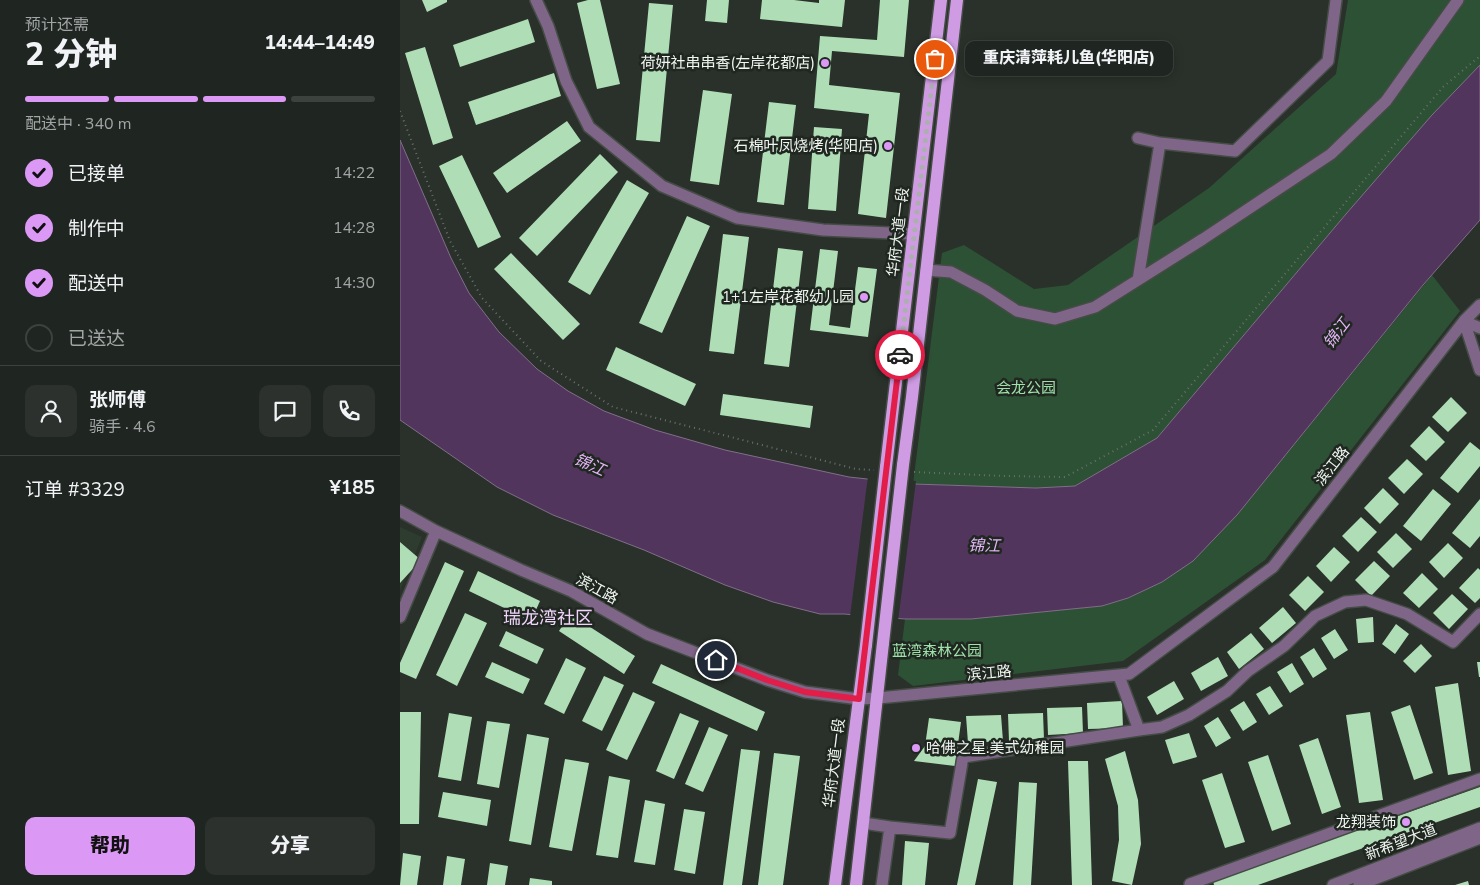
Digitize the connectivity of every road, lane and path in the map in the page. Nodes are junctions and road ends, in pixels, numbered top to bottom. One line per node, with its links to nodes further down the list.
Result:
1 (536, 0): 8 (street)
2 (941, 0): 8 (main road, 华府大道一段)
3 (957, 0): 9 (main road)
4 (1336, 0): 7 (street)
5 (1458, 0): 10 (street)
6 (1138, 138): 7 (street)
7 (1160, 143): 10 (street)
8 (914, 234): 21 (main road, 华府大道一段, bridge)
9 (926, 270): 10 (street); 20 (main road, bridge)
10 (1138, 280)
11 (1480, 306): 12 (street, 滨江路)
12 (1464, 321): 13 (street); 14 (street); 19 (street, 滨江路)
13 (1480, 328)
14 (1480, 370)
15 (400, 512): 16 (street, 滨江路)
16 (436, 531): 18 (street); 21 (street, 滨江路)
17 (1480, 614): 22 (street)
18 (400, 617)
19 (1118, 676): 20 (street, 滨江路); 22 (street)
20 (878, 698): 21 (street, 滨江路); 24 (main road)
21 (859, 699): 28 (main road, 华府大道一段)
22 (1139, 730): 25 (street)
23 (1480, 779): 31 (street)
24 (863, 823): 25 (street); 29 (main road)
25 (890, 827): 30 (street)
26 (1480, 828): 32 (street, 新希望大道)
27 (1480, 838): 33 (street)
28 (835, 885)
29 (856, 885)
30 (882, 885)
31 (1189, 885)
32 (1333, 885)
33 (1359, 885)

